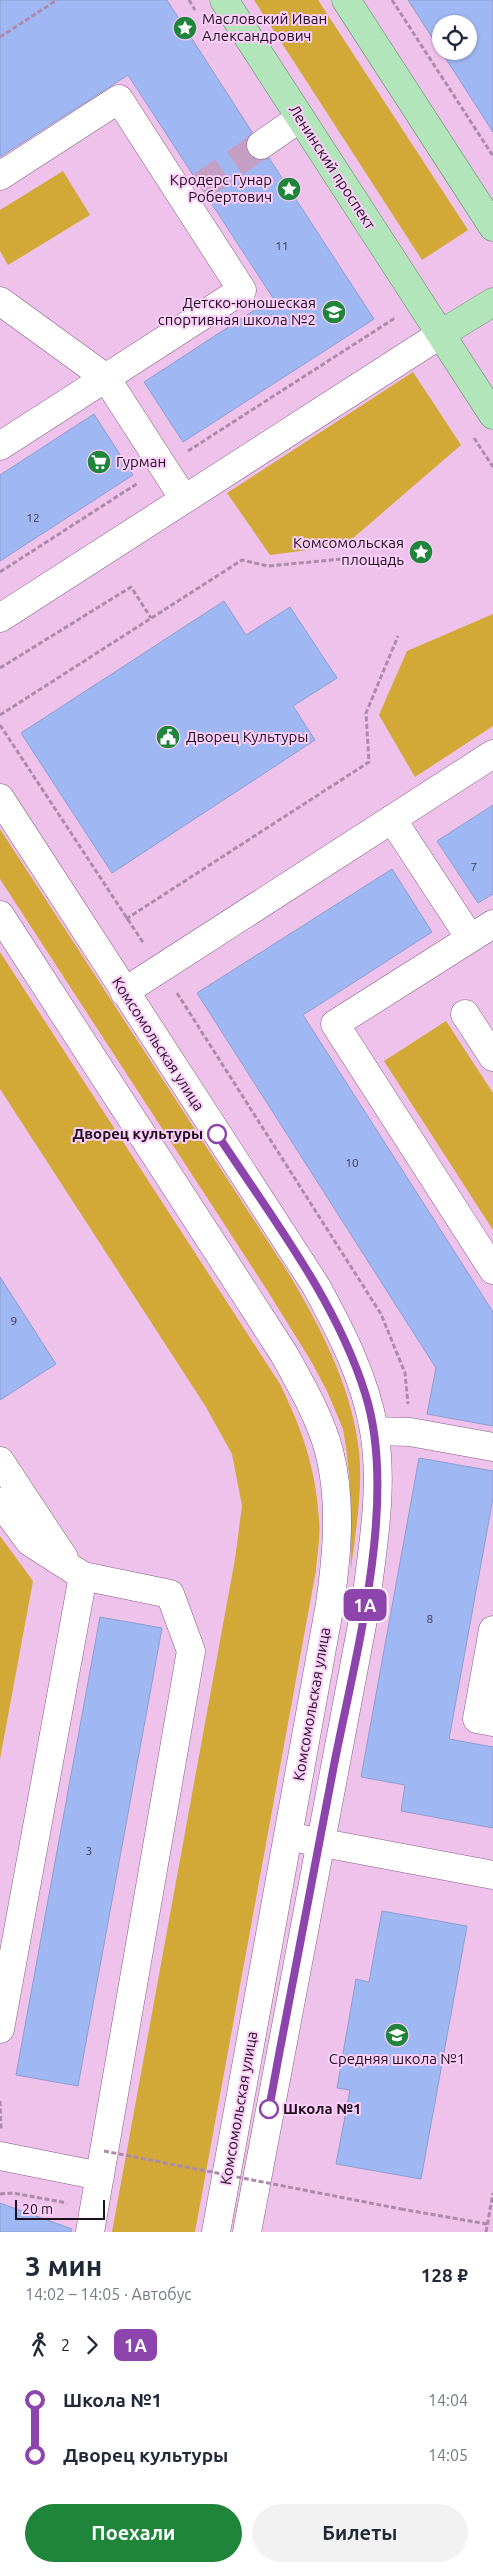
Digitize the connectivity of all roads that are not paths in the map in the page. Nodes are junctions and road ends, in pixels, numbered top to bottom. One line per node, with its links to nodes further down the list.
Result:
1 (224, 0): 3 (main road, Ленинский проспект)
2 (346, 0): 6 (main road)
3 (300, 118): 4 (street); 9 (main road, Ленинский проспект)
4 (261, 145)
5 (0, 176): 10 (street)
6 (493, 227)
7 (0, 301): 10 (street)
8 (493, 302): 9 (main road)
9 (441, 334): 11 (main road, Ленинский проспект); 13 (street)
10 (106, 378): 12 (street); 13 (street)
11 (493, 416)
12 (0, 446)
13 (184, 500): 14 (street)
14 (0, 618)
15 (493, 754): 17 (street)
16 (0, 798): 21 (street, Комсомольская улица)
17 (392, 819): 20 (street); 21 (street)
18 (0, 915): 32 (street, Комсомольская улица)
19 (493, 924): 20 (street)
20 (470, 938): 24 (street)
21 (124, 992): 25 (street, Комсомольская улица)
22 (465, 1014): 23 (street)
23 (493, 1056)
24 (493, 1270)
25 (374, 1431): 26 (street); 33 (street, Комсомольская улица)
26 (493, 1446)
27 (0, 1461): 29 (street)
28 (0, 1502): 29 (street)
29 (77, 1572): 35 (street); 37 (street)
30 (493, 1630): 31 (street)
31 (493, 1722)
32 (288, 1837): 33 (street); 39 (street, Комсомольская улица)
33 (319, 1843): 34 (street); 40 (street, Комсомольская улица)
34 (493, 1875)
35 (0, 2029)
36 (0, 2156): 37 (street)
37 (102, 2164): 38 (street)
38 (92, 2220)
39 (216, 2232)
40 (247, 2232)

